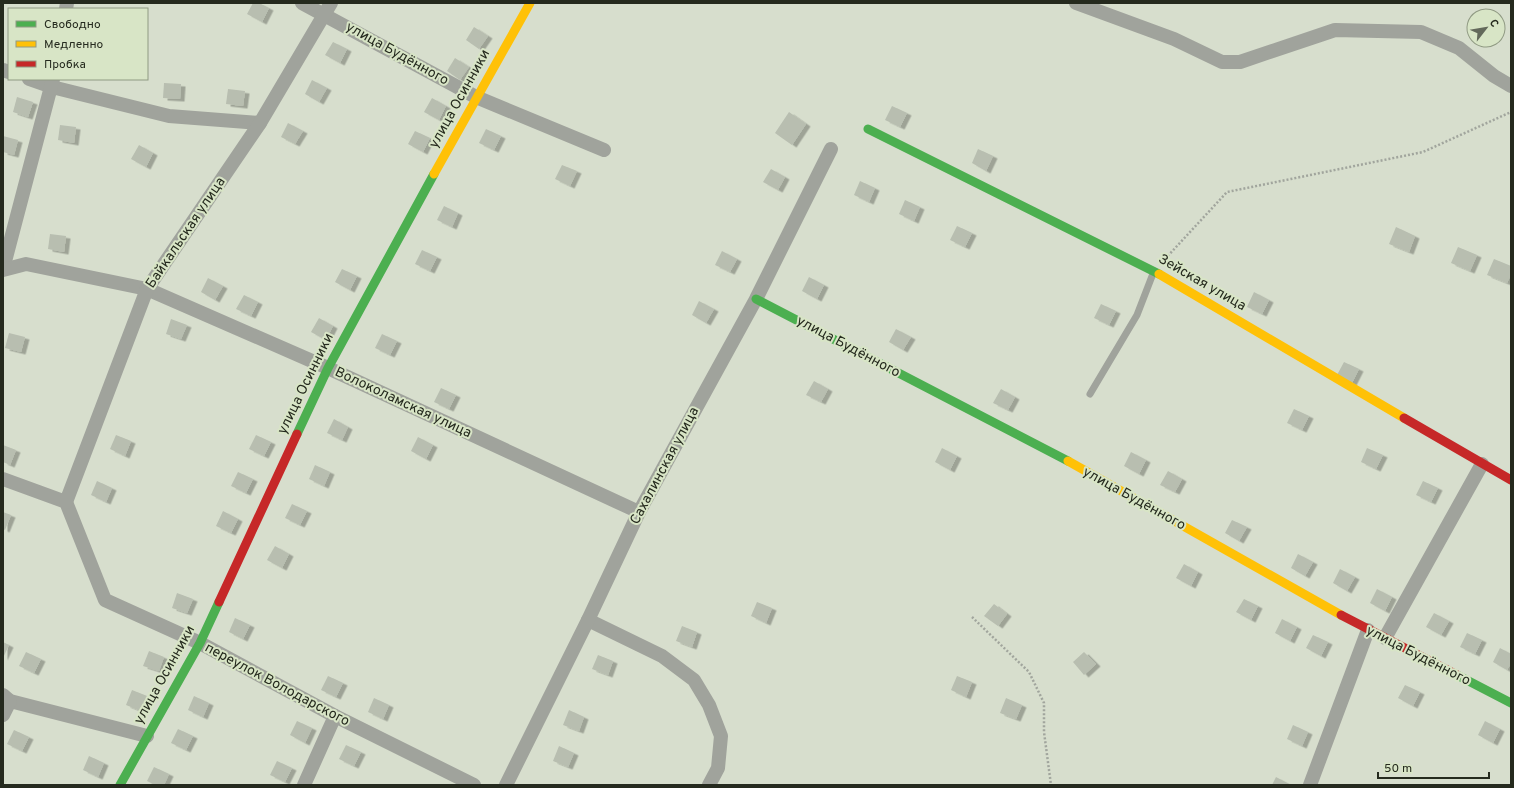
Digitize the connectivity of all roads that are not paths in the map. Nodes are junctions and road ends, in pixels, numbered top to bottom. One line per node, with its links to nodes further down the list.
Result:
1 (302, 3): 4 (street, улица Будённого)
2 (530, 3): 8 (street, улица Осинники)
3 (1076, 3): 7 (street)
4 (327, 9): 8 (street, улица Будённого); 9 (street, Байкальская улица)
5 (35, 80): 6 (street)
6 (52, 83): 9 (street); 13 (street)
7 (1511, 86)
8 (476, 97): 12 (street, улица Будённого); 17 (street, улица Осинники)
9 (260, 123): 15 (street, Байкальская улица)
10 (868, 129): 14 (street, Зейская улица)
11 (831, 149): 16 (street, Сахалинская улица)
12 (604, 150)
13 (3, 270): 15 (street, Волоколамская улица)
14 (1154, 271): 18 (lane); 19 (street, Зейская улица)
15 (147, 290): 17 (street, Волоколамская улица); 22 (street, Байкальская улица)
16 (756, 299): 23 (street, Сахалинская улица); 25 (street, улица Будённого)
17 (328, 368): 23 (street, Волоколамская улица); 27 (street, улица Осинники)
18 (1090, 394)
19 (1482, 464): 21 (street, Зейская улица); 26 (street)
20 (3, 479): 22 (street)
21 (1511, 480)
22 (66, 502): 27 (street, переулок Володарского)
23 (639, 512): 24 (street, Сахалинская улица)
24 (588, 620): 36 (street, Сахалинская улица); 37 (street)
25 (1368, 630): 26 (street, улица Будённого); 38 (street)
26 (1385, 638): 29 (street, улица Будённого)
27 (200, 643): 31 (street, переулок Володарского); 32 (street, улица Осинники)
28 (7, 698): 30 (street); 32 (street)
29 (1511, 704)
30 (3, 715)
31 (335, 716): 34 (street); 35 (street, переулок Володарского)
32 (147, 736): 33 (street, улица Осинники)
33 (120, 785)
34 (304, 785)
35 (474, 785)
36 (506, 785)
37 (709, 785)
38 (1310, 785)

